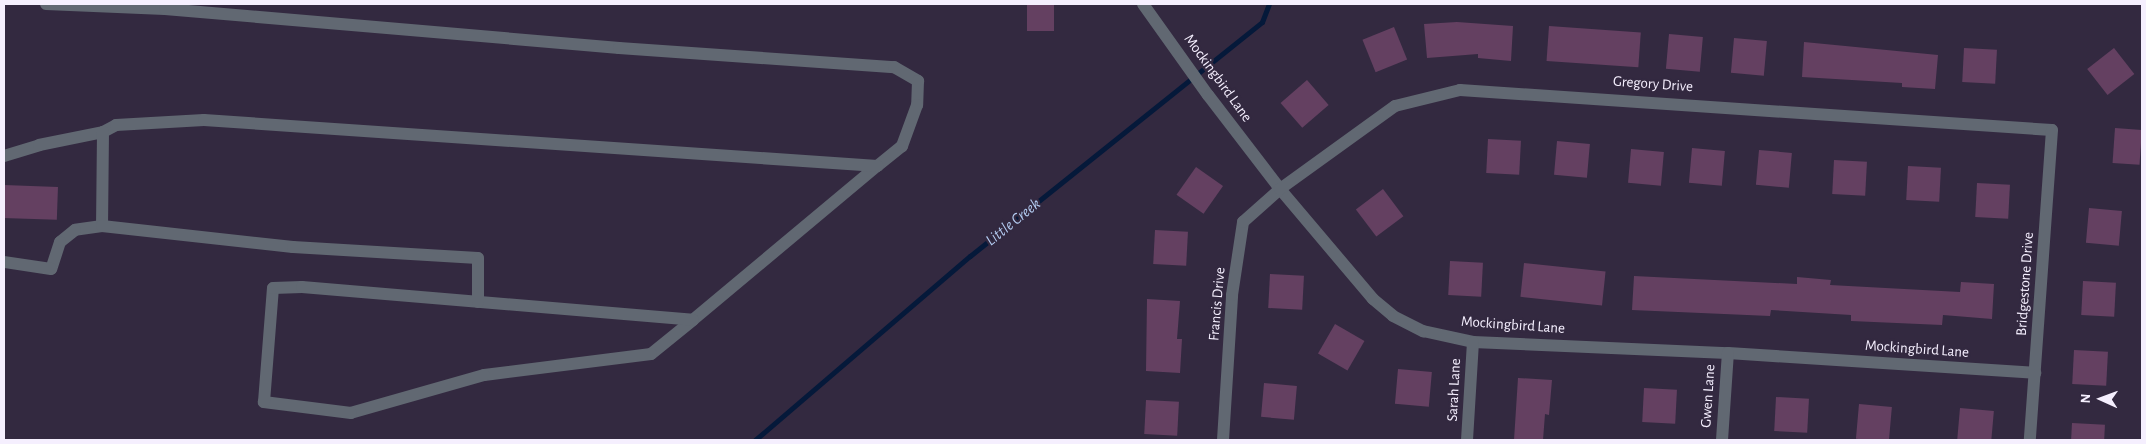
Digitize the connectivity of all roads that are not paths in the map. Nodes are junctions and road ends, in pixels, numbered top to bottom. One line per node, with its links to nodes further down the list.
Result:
1 (46, 4): 6 (street)
2 (1143, 4): 7 (street, Mockingbird Lane)
3 (2052, 130): 7 (street, Gregory Drive); 14 (street, Bridgestone Drive)
4 (103, 132): 5 (street); 6 (street); 8 (street)
5 (4, 156)
6 (878, 166): 11 (street)
7 (1280, 189): 12 (street, Mockingbird Lane); 15 (street, Francis Drive)
8 (102, 226): 9 (street); 10 (street)
9 (7, 262)
10 (478, 302): 11 (street); 11 (street)
11 (693, 320)
12 (1473, 342): 13 (street, Mockingbird Lane); 16 (street, Sarah Lane)
13 (1728, 353): 14 (street, Mockingbird Lane); 17 (street, Gwen Lane)
14 (2035, 373): 18 (street, Bridgestone Drive)
15 (1223, 440)
16 (1467, 440)
17 (1722, 440)
18 (2030, 440)

